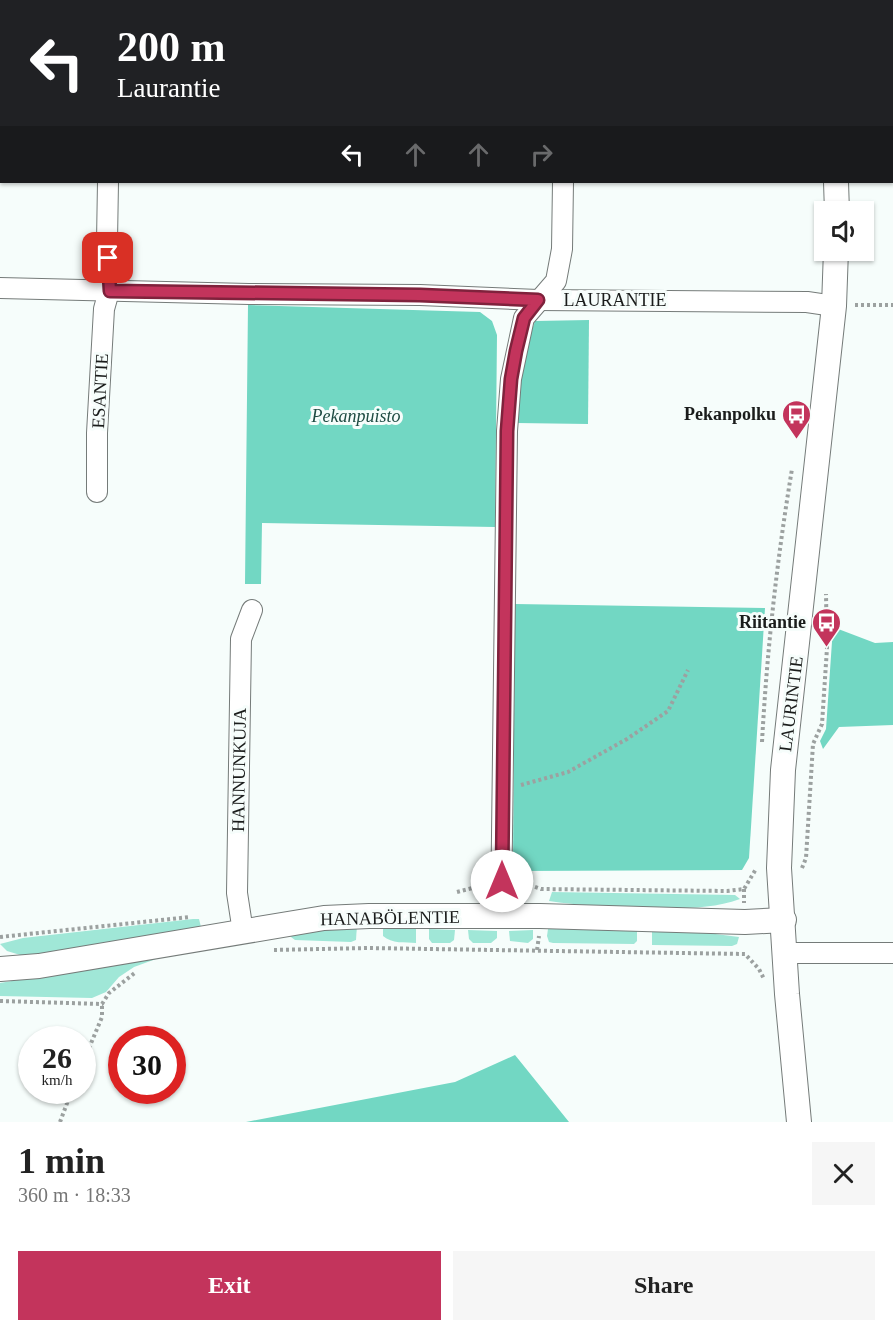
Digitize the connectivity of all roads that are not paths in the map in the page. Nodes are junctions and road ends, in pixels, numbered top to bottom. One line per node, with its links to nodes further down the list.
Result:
1 (108, 183): 7 (street, ESANTIE)
2 (563, 183): 8 (street)
3 (836, 183): 4 (street)
4 (837, 201)
5 (838, 261): 9 (street, LAURINTIE)
6 (0, 288): 7 (street, LAURANTIE)
7 (110, 291): 8 (street, LAURANTIE); 10 (street, ESANTIE)
8 (538, 300): 9 (street, LAURANTIE); 12 (street)
9 (846, 308): 13 (street, LAURINTIE)
10 (97, 492)
11 (252, 610): 14 (street, HANNUNKUJA)
12 (501, 916): 13 (street, HANABÖLENTIE); 14 (street, HANABÖLENTIE)
13 (784, 920): 15 (street, LAURINTIE)
14 (243, 932): 17 (street, HANABÖLENTIE)
15 (785, 953): 16 (street); 18 (street, LAURINTIE)
16 (893, 953)
17 (0, 969)
18 (799, 1122)

